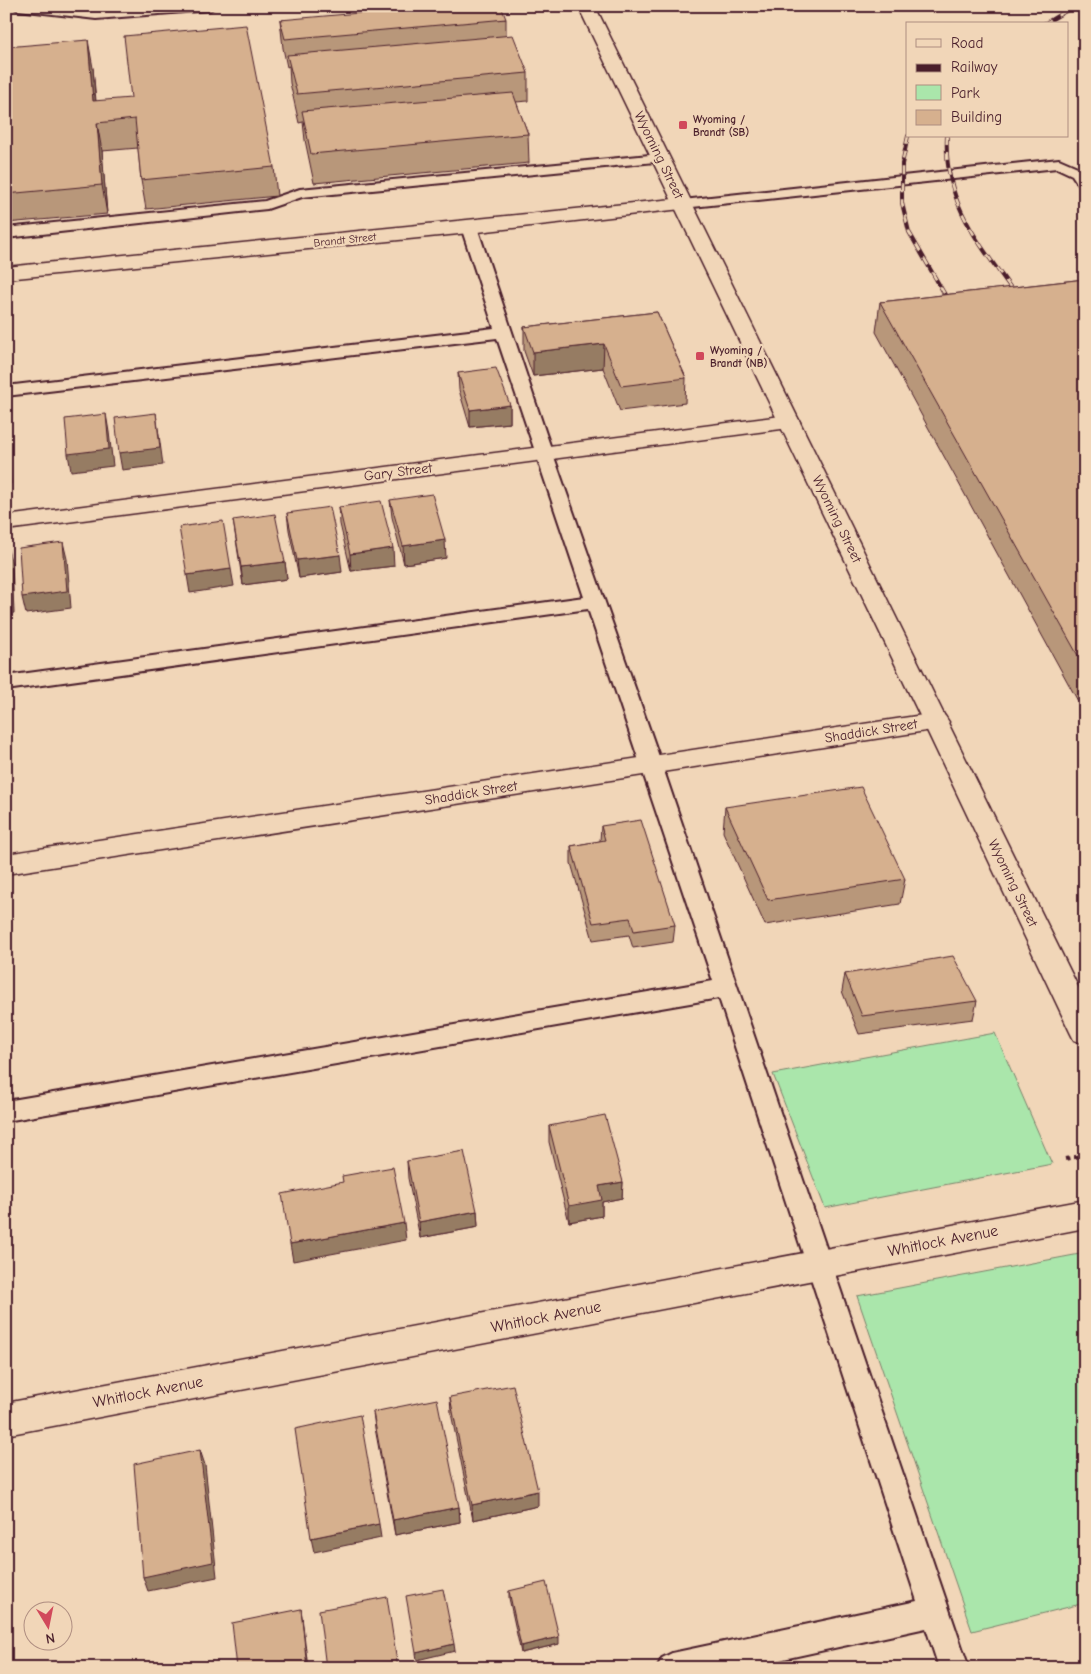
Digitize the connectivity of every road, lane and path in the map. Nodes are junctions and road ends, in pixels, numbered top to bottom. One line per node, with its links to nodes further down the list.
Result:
1 (18, 6): 2 (lane)
2 (210, 6)
3 (586, 6): 4 (street, Wyoming Street)
4 (660, 158): 8 (street, Wyoming Street); 10 (lane)
5 (1085, 160): 6 (lane)
6 (1059, 163): 7 (lane); 8 (lane)
7 (1085, 184)
8 (683, 204): 9 (street, Brandt Street); 14 (street, Wyoming Street)
9 (469, 227): 11 (street, Brandt Street); 12 (lane)
10 (6, 233)
11 (6, 273)
12 (504, 332): 13 (lane); 15 (lane)
13 (6, 391)
14 (789, 422): 15 (street, Gary Street); 19 (street, Wyoming Street)
15 (544, 453): 16 (street, Gary Street); 17 (lane)
16 (6, 523)
17 (595, 602): 18 (lane); 20 (lane)
18 (6, 683)
19 (936, 722): 20 (street, Shaddick Street); 23 (street, Wyoming Street)
20 (652, 765): 21 (street, Shaddick Street); 22 (lane)
21 (6, 864)
22 (727, 988): 24 (lane); 28 (lane)
23 (1085, 1032)
24 (6, 1111)
25 (1085, 1155): 26 (path)
26 (1064, 1159)
27 (1085, 1214): 28 (street, Whitlock Avenue)
28 (819, 1264): 29 (street, Whitlock Avenue); 30 (lane)
29 (6, 1419)
30 (935, 1612): 31 (lane); 32 (lane)
31 (672, 1668)
32 (954, 1668)

